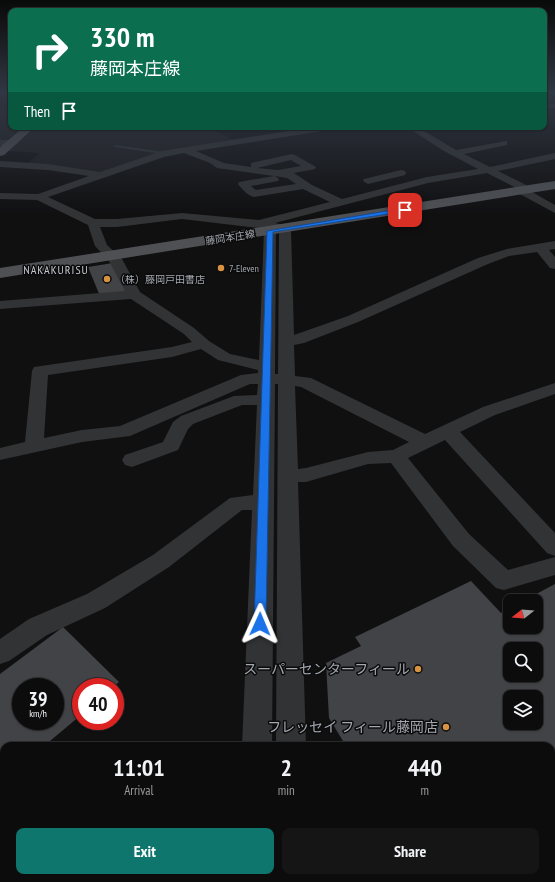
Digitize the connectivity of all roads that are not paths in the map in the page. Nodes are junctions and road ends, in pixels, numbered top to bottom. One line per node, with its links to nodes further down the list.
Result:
1 (24, 132): 5 (main road)
2 (297, 132): 7 (street)
3 (420, 132): 10 (street)
4 (0, 143): 5 (street)
5 (11, 143): 9 (main road)
6 (504, 143): 10 (street)
7 (185, 150): 12 (street); 19 (street)
8 (241, 150): 12 (street)
9 (0, 153)
10 (456, 153): 16 (street)
11 (555, 156): 16 (street)
12 (203, 157): 15 (street)
13 (0, 164): 19 (street)
14 (393, 164): 17 (street)
15 (238, 168): 18 (street); 18 (street)
16 (489, 170): 22 (street); 25 (street)
17 (407, 172): 21 (street); 22 (street)
18 (279, 173): 20 (street)
19 (100, 175): 27 (street)
20 (291, 176): 23 (street); 23 (street)
21 (368, 181)
22 (423, 181): 29 (street)
23 (306, 186): 29 (street)
24 (555, 186): 25 (main road, 藤岡本庄線)
25 (528, 190): 28 (street); 30 (street); 32 (main road, 藤岡本庄線)
26 (0, 196): 27 (street)
27 (39, 197): 31 (street)
28 (555, 201)
29 (339, 202): 32 (street)
30 (555, 210)
31 (93, 223): 32 (street); 35 (street)
32 (272, 228): 35 (main road, 藤岡本庄線); 40 (street); 42 (street)
33 (555, 245): 34 (street)
34 (540, 247): 36 (street); 40 (street)
35 (113, 256): 37 (main road, 藤岡本庄線); 38 (street)
36 (555, 265)
37 (0, 273)
38 (134, 295): 39 (street); 41 (street)
39 (0, 304)
40 (287, 340): 43 (street)
41 (203, 344): 42 (street); 48 (street)
42 (267, 371): 43 (street); 45 (street); 48 (street)
43 (287, 381): 47 (street); 52 (street)
44 (555, 388): 46 (street)
45 (266, 400): 51 (street); 53 (street)
46 (447, 430): 47 (street); 54 (street)
47 (425, 442): 50 (street)
48 (34, 446): 49 (street)
49 (0, 454)
50 (396, 456): 52 (street); 55 (street)
51 (132, 460)
52 (288, 476): 58 (street)
53 (264, 502): 56 (street); 57 (street)
54 (555, 547)
55 (555, 566)
56 (0, 654)
57 (257, 742)
58 (291, 742)

